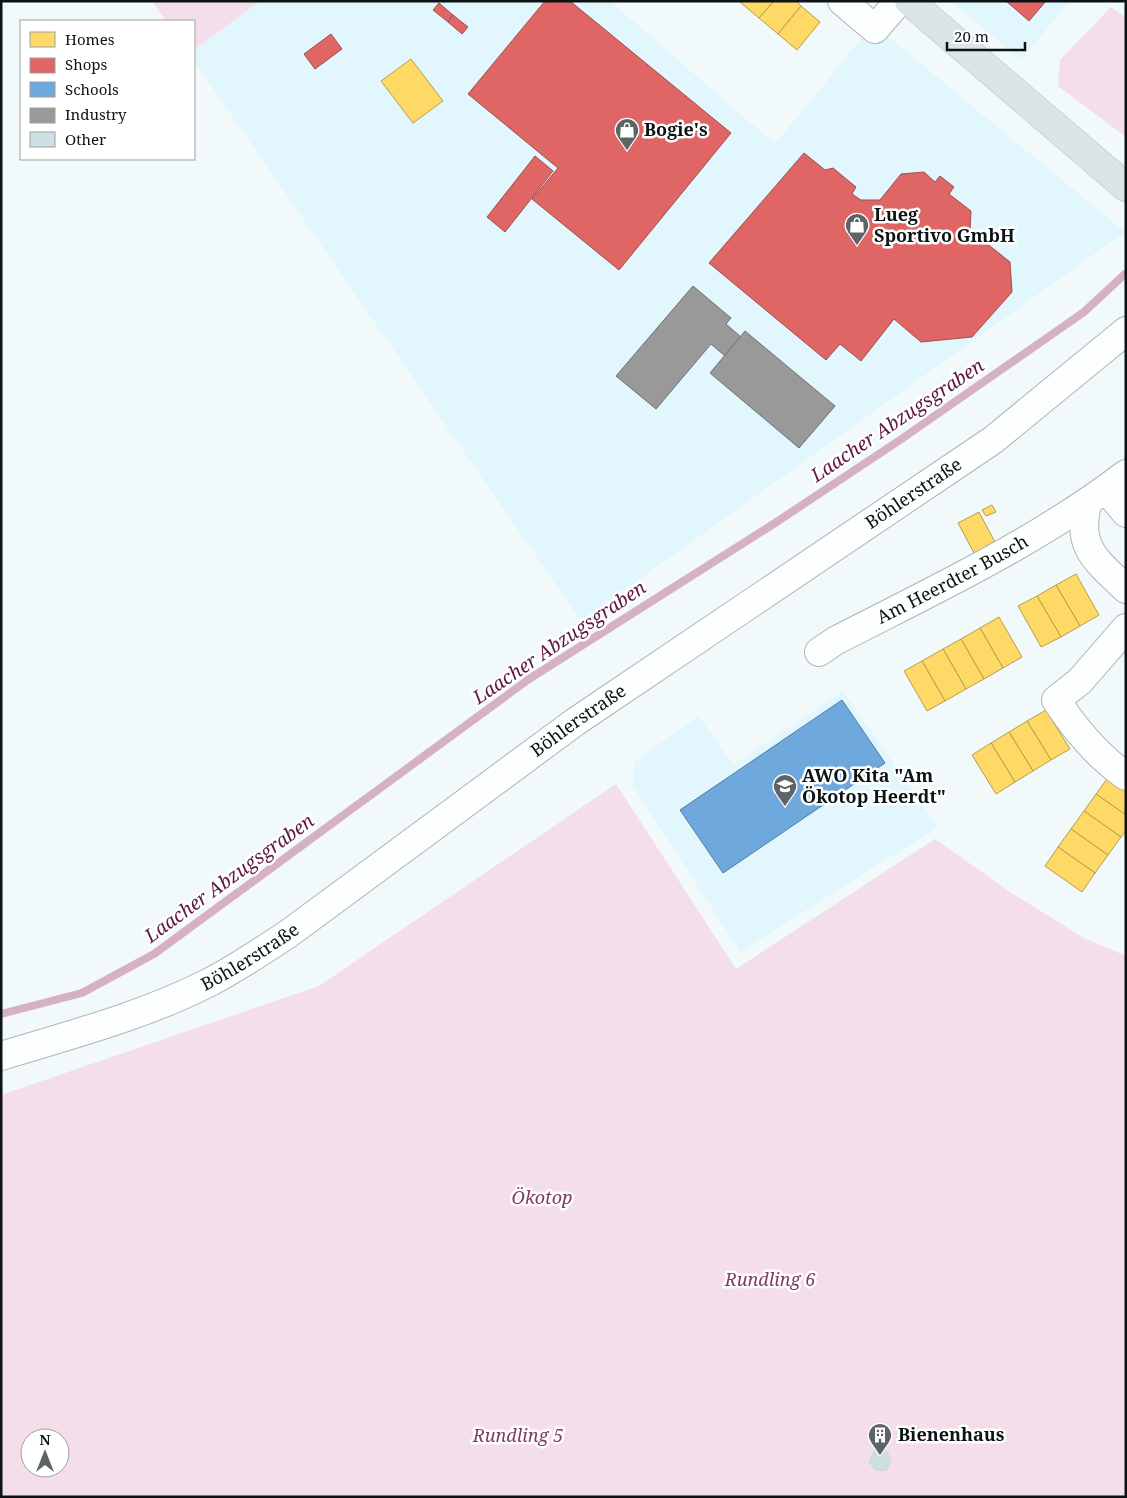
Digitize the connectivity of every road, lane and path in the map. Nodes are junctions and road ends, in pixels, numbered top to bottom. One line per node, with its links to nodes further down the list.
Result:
1 (842, 1): 2 (street)
2 (898, 1)
3 (909, 1): 4 (main road)
4 (1126, 187)
5 (1126, 331): 12 (street, Böhlerstraße)
6 (1106, 489): 7 (street); 8 (street); 10 (street, Am Heerdter Busch)
7 (1126, 513)
8 (1126, 589)
9 (1126, 628): 11 (street)
10 (819, 652)
11 (1126, 776)
12 (1, 1056)

